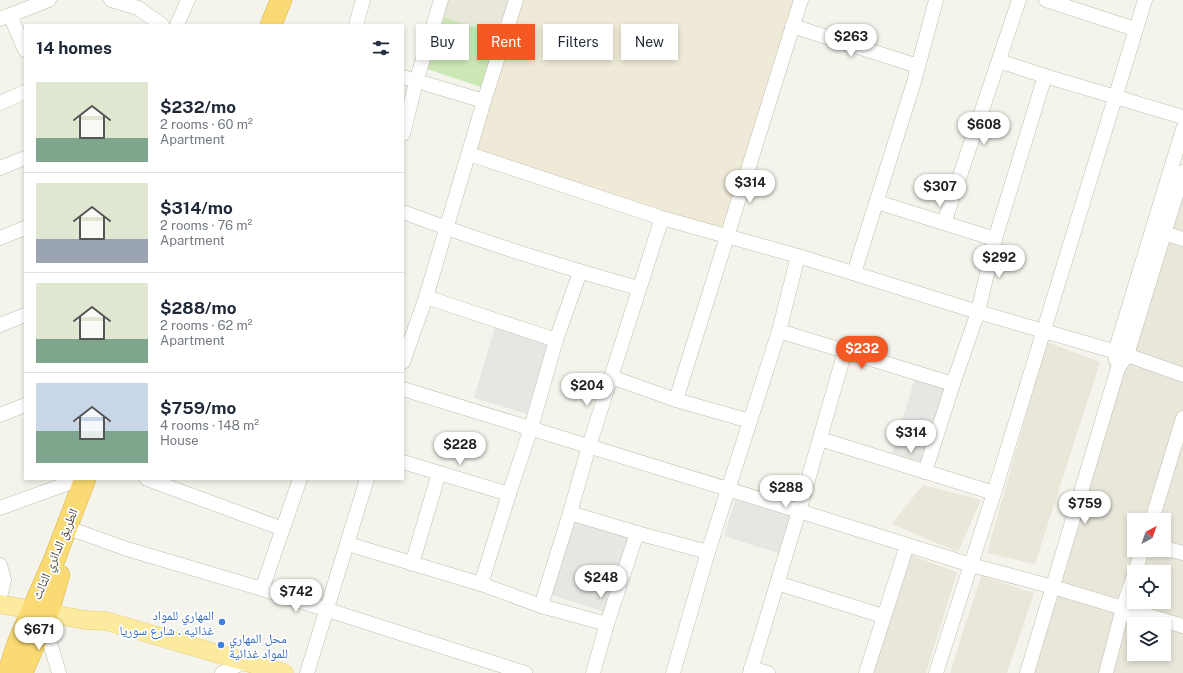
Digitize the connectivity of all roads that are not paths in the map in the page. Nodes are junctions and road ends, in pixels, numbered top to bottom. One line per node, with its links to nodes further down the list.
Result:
1 (49, 0): 14 (street)
2 (111, 0): 15 (street)
3 (188, 0): 16 (street)
4 (268, 0): 17 (highway)
5 (281, 0): 18 (highway)
6 (363, 0): 19 (street)
7 (441, 0): 26 (street)
8 (516, 0): 29 (street)
9 (801, 0): 20 (street)
10 (936, 0): 24 (street)
11 (1019, 0): 23 (street)
12 (1046, 0): 21 (street)
13 (1145, 0): 21 (street)
14 (5, 17): 22 (street)
15 (161, 24)
16 (177, 24)
17 (259, 24)
18 (272, 24)
19 (356, 24)
20 (792, 26): 24 (street); 45 (street)
21 (1135, 29): 28 (street)
22 (24, 48)
23 (999, 61): 25 (street); 41 (street)
24 (918, 66): 38 (street)
25 (1045, 76): 28 (street); 47 (street)
26 (409, 79): 29 (street); 32 (street)
27 (24, 92): 30 (street)
28 (1116, 97): 31 (street); 57 (street)
29 (484, 101): 34 (street)
30 (0, 102)
31 (1183, 117)
32 (404, 125)
33 (1183, 129): 61 (street)
34 (468, 154): 40 (street); 43 (street)
35 (24, 158): 36 (street)
36 (0, 168)
37 (1183, 172): 44 (street)
38 (877, 202): 41 (street); 51 (street)
39 (404, 212): 43 (street)
40 (662, 218): 45 (street); 52 (street)
41 (944, 223): 47 (street)
42 (24, 228): 46 (street)
43 (446, 228): 50 (street); 53 (street)
44 (1164, 233): 48 (street); 61 (street)
45 (726, 236): 49 (street); 67 (street)
46 (0, 238)
47 (995, 239): 54 (street)
48 (1183, 239)
49 (798, 256): 51 (street); 58 (street)
50 (580, 272): 52 (street); 59 (street)
51 (854, 273): 54 (street)
52 (638, 288): 64 (street)
53 (426, 297): 59 (street); 62 (street)
54 (978, 312): 57 (street); 65 (street)
55 (24, 315): 56 (street)
56 (0, 325)
57 (1043, 330): 61 (street); 85 (street)
58 (779, 331): 60 (street); 71 (street)
59 (556, 340): 72 (street)
60 (845, 351): 65 (street); 73 (street)
61 (1121, 353): 63 (street); 104 (street)
62 (404, 359)
63 (1183, 375)
64 (611, 377): 67 (street); 74 (street)
65 (953, 384): 76 (street)
66 (404, 389): 72 (street)
67 (676, 400): 71 (street)
68 (24, 405): 69 (street)
69 (0, 415)
70 (1183, 418): 90 (street)
71 (750, 421): 84 (street)
72 (530, 428): 74 (street); 86 (street)
73 (820, 439): 76 (street); 88 (street)
74 (589, 446): 84 (street); 89 (street)
75 (404, 462): 77 (street)
76 (925, 472): 85 (street)
77 (439, 473): 86 (street); 99 (street)
78 (77, 480): 87 (street)
79 (85, 480): 110 (highway, الطريق الدائري الثالث)
80 (94, 480): 92 (highway, الطريق الدائري الثالث)
81 (150, 480): 91 (street)
82 (300, 480): 91 (street)
83 (367, 480): 94 (street)
84 (729, 490): 88 (street); 97 (street)
85 (994, 493): 101 (street)
86 (509, 494): 103 (street)
87 (0, 508)
88 (799, 511): 95 (street); 102 (street)
89 (570, 513): 93 (street); 108 (street)
90 (1154, 513)
91 (283, 529): 105 (street)
92 (74, 530): 105 (street); 110 (highway, الطريق الدائري الثالث)
93 (637, 533): 97 (street); 113 (street)
94 (348, 544): 99 (street); 111 (street)
95 (908, 545): 101 (street); 112 (street)
96 (1171, 550): 98 (street)
97 (708, 552): 124 (street)
98 (1183, 553)
99 (412, 564): 103 (street)
100 (0, 565): 107 (street)
101 (970, 565): 104 (street); 127 (street)
102 (777, 583): 112 (street); 116 (street)
103 (481, 584): 108 (street)
104 (1053, 587): 109 (street); 128 (street)
105 (262, 589): 111 (street)
106 (1127, 596): 109 (street)
107 (0, 597): 110 (main road)
108 (541, 606): 113 (street)
109 (1123, 608): 114 (street); 129 (street)
110 (42, 609): 115 (main road); 117 (highway, الطريق الدائري الثالث); 118 (street)
111 (326, 609): 121 (street); 122 (street)
112 (883, 616): 126 (street)
113 (607, 624): 123 (street)
114 (1183, 626)
115 (244, 662): 119 (street); 120 (main road)
116 (751, 671): 125 (street)
117 (10, 672)
118 (59, 673)
119 (222, 673)
120 (284, 673)
121 (307, 673)
122 (525, 673)
123 (593, 673)
124 (673, 673)
125 (768, 673)
126 (866, 673)
127 (936, 673)
128 (1027, 673)
129 (1106, 673)

